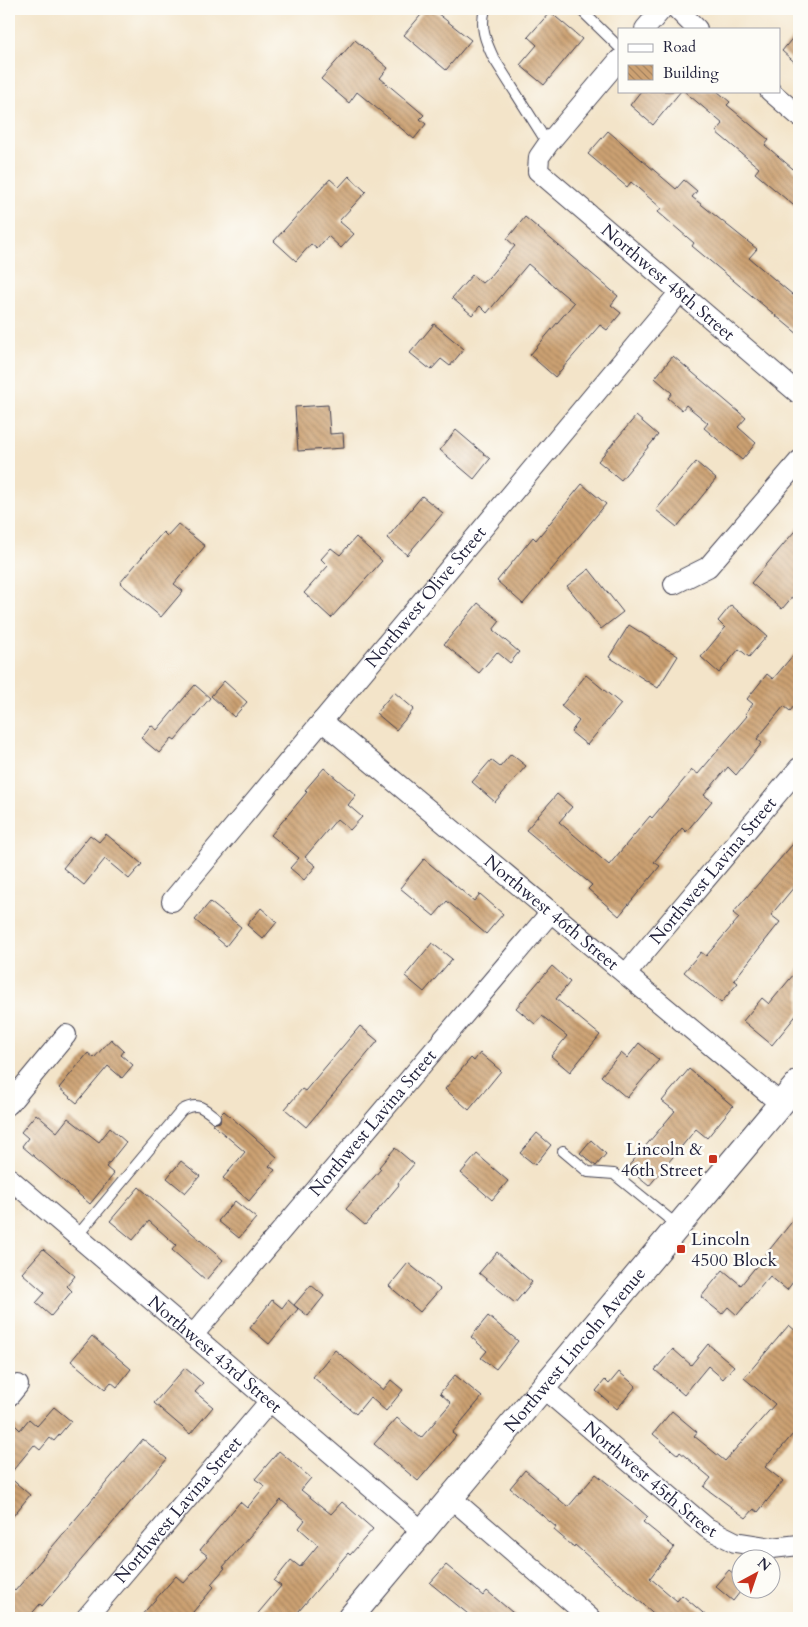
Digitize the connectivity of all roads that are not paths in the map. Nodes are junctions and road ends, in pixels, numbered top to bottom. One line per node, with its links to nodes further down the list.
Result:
1 (485, 9): 11 (lane)
2 (580, 9): 7 (lane)
3 (662, 9): 5 (street)
4 (677, 9): 6 (street)
5 (646, 28)
6 (697, 28)
7 (618, 46)
8 (618, 61): 11 (street)
9 (771, 92): 10 (street)
10 (799, 116)
11 (548, 144): 12 (street, Northwest 48th Street)
12 (680, 292): 13 (street, Northwest 48th Street); 16 (street, Northwest Olive Street)
13 (799, 394)
14 (799, 461): 15 (street)
15 (674, 584)
16 (322, 721): 18 (street, Northwest Olive Street); 19 (street, Northwest 46th Street)
17 (799, 768): 20 (street, Northwest Lavina Street)
18 (172, 901)
19 (551, 912): 20 (street, Northwest 46th Street); 30 (street, Northwest Lavina Street)
20 (626, 974): 24 (street, Northwest 46th Street)
21 (66, 1035): 23 (street)
22 (799, 1082): 24 (street, Northwest Lincoln Avenue)
23 (9, 1104)
24 (781, 1104): 28 (street, Northwest Lincoln Avenue)
25 (215, 1117): 29 (lane)
26 (563, 1151): 28 (lane)
27 (9, 1178): 29 (street, Northwest 43rd Street)
28 (678, 1227): 31 (street, Northwest Lincoln Avenue)
29 (77, 1236): 30 (street, Northwest 43rd Street)
30 (192, 1335): 32 (street, Northwest 43rd Street)
31 (543, 1388): 33 (street, Northwest Lincoln Avenue); 35 (street, Northwest 45th Street)
32 (270, 1401): 34 (street, Northwest 43rd Street); 36 (street, Northwest Lavina Street)
33 (450, 1497): 34 (street, Northwest Lincoln Avenue); 38 (street)
34 (422, 1531): 37 (street, Northwest Lincoln Avenue)
35 (799, 1544)
36 (86, 1618)
37 (350, 1618)
38 (590, 1618)

